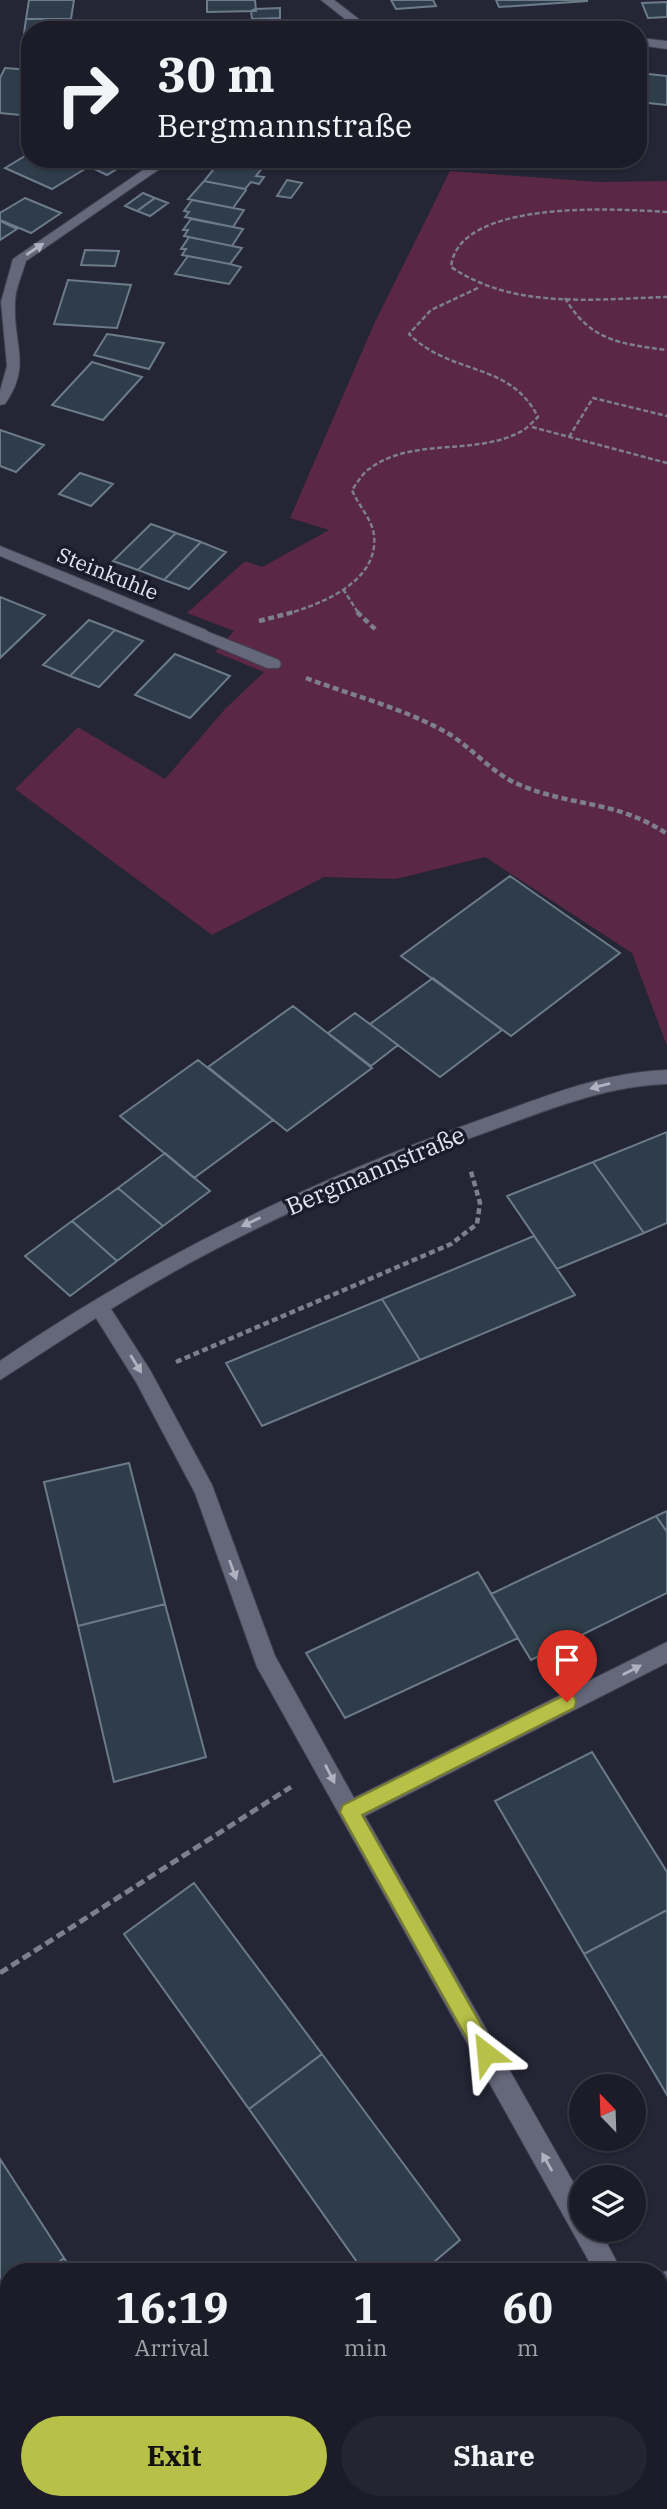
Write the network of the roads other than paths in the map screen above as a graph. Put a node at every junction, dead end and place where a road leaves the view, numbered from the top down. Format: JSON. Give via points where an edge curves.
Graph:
{"nodes":[{"id":1,"x":327,"y":0,"type":"edge"},
{"id":2,"x":355,"y":21,"type":"edge"},
{"id":3,"x":647,"y":43,"type":"edge"},
{"id":4,"x":667,"y":45,"type":"edge"},
{"id":5,"x":155,"y":168,"type":"edge"},
{"id":6,"x":0,"y":401,"type":"edge"},
{"id":7,"x":0,"y":551,"type":"edge"},
{"id":8,"x":273,"y":664,"type":"road end"},
{"id":9,"x":667,"y":1077,"type":"edge"},
{"id":10,"x":100,"y":1307,"type":"junction"},
{"id":11,"x":0,"y":1372,"type":"edge"},
{"id":12,"x":667,"y":1652,"type":"edge"},
{"id":13,"x":350,"y":1812,"type":"junction"},
{"id":14,"x":569,"y":2200,"type":"edge"},
{"id":15,"x":593,"y":2242,"type":"edge"},
{"id":16,"x":604,"y":2263,"type":"edge"}],
"edges":[{"from":1,"to":2,"type":"street"},
{"from":3,"to":4,"type":"street"},
{"from":6,"to":5,"type":"street","one_way":true,"via":[[11,388],[16,359],[8,302],[20,259]]},
{"from":7,"to":8,"type":"street","name":"Steinkuhle"},
{"from":9,"to":10,"type":"street","name":"Bergmannstraße","one_way":true,"via":[[602,1085],[460,1133],[338,1182],[213,1239]]},
{"from":10,"to":11,"type":"street","name":"Bergmannstraße"},
{"from":10,"to":13,"type":"street","one_way":true,"via":[[205,1491],[265,1660]]},
{"from":13,"to":12,"type":"street","one_way":true},
{"from":14,"to":13,"type":"street","one_way":true},
{"from":15,"to":16,"type":"street"}]}
